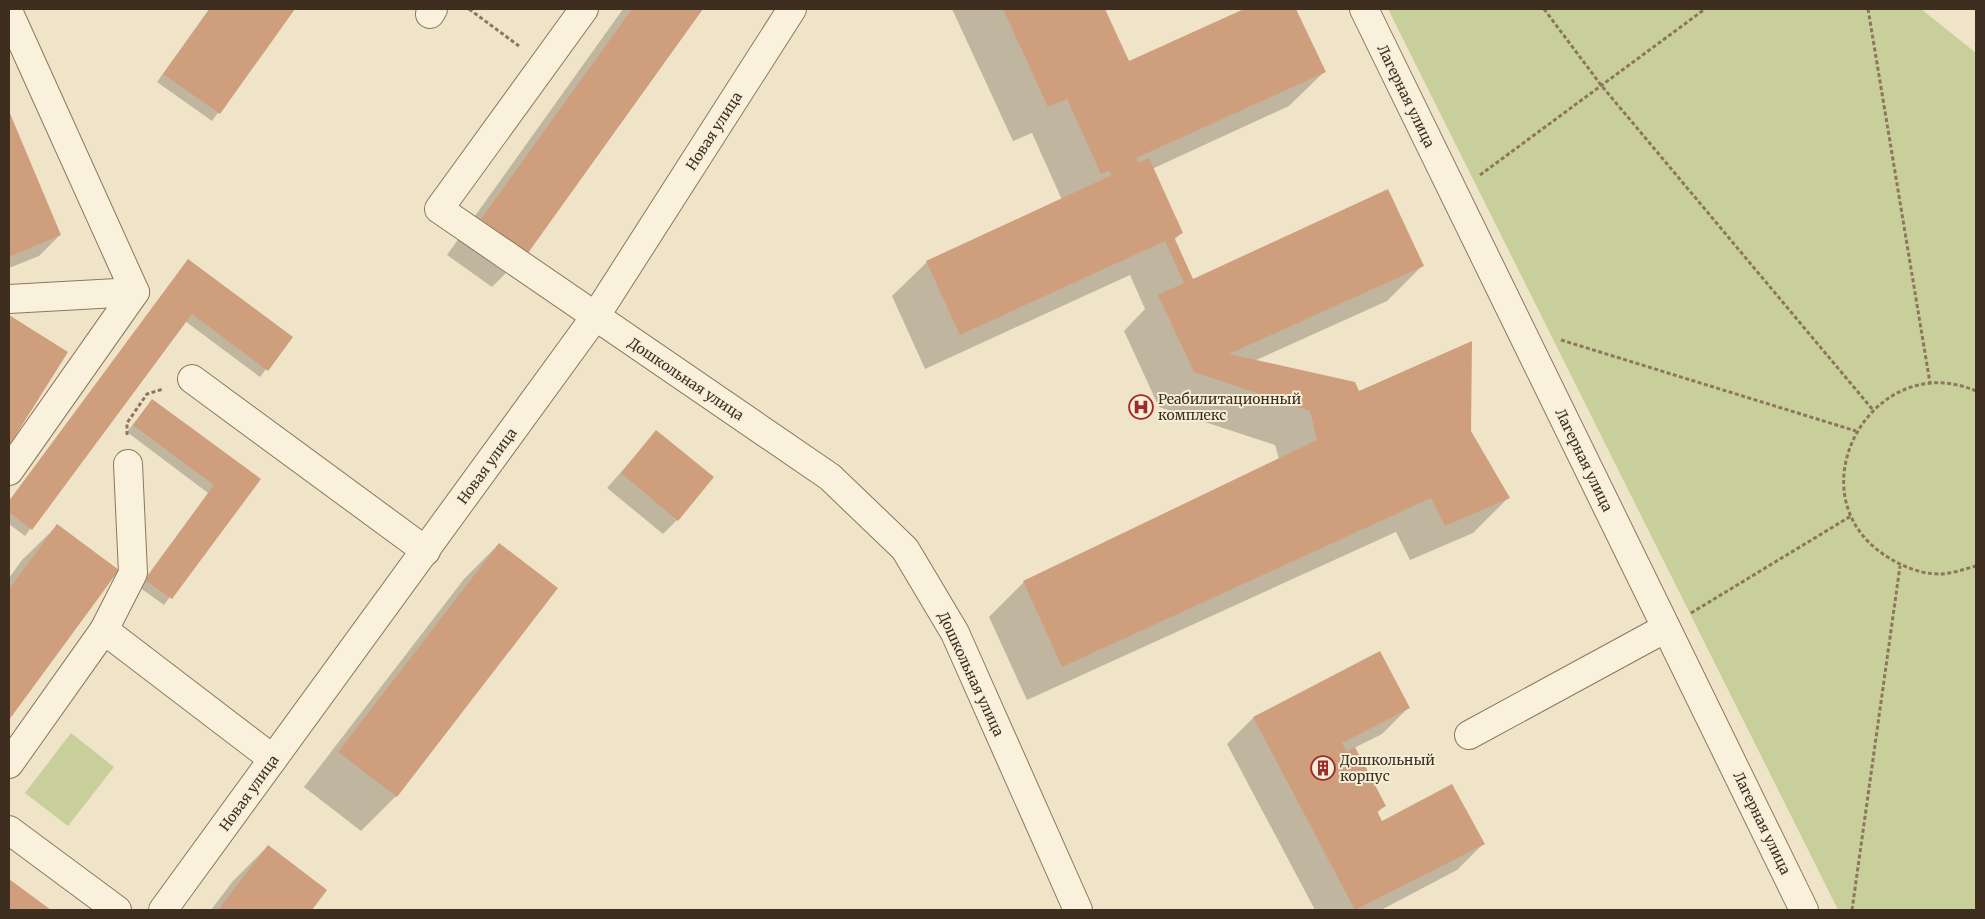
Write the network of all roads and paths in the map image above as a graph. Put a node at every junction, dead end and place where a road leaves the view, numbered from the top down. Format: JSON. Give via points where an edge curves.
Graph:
{"nodes":[{"id":1,"x":469,"y":9,"type":"edge"},
{"id":2,"x":584,"y":9,"type":"edge"},
{"id":3,"x":1364,"y":9,"type":"edge"},
{"id":4,"x":1544,"y":9,"type":"edge"},
{"id":5,"x":1705,"y":9,"type":"edge"},
{"id":6,"x":1868,"y":9,"type":"edge"},
{"id":7,"x":786,"y":11,"type":"edge"},
{"id":8,"x":9,"y":14,"type":"edge"},
{"id":9,"x":544,"y":64,"type":"junction"},
{"id":10,"x":1601,"y":85,"type":"junction"},
{"id":11,"x":1454,"y":195,"type":"junction"},
{"id":12,"x":136,"y":292,"type":"junction"},
{"id":13,"x":9,"y":299,"type":"edge"},
{"id":14,"x":596,"y":317,"type":"junction"},
{"id":15,"x":1519,"y":328,"type":"junction"},
{"id":16,"x":192,"y":379,"type":"joint"},
{"id":17,"x":1930,"y":383,"type":"junction"},
{"id":18,"x":1976,"y":392,"type":"edge"},
{"id":19,"x":1873,"y":410,"type":"junction"},
{"id":20,"x":1856,"y":431,"type":"junction"},
{"id":21,"x":128,"y":464,"type":"joint"},
{"id":22,"x":9,"y":472,"type":"edge"},
{"id":23,"x":1851,"y":516,"type":"junction"},
{"id":24,"x":426,"y":551,"type":"junction"},
{"id":25,"x":1900,"y":566,"type":"junction"},
{"id":26,"x":1976,"y":566,"type":"edge"},
{"id":27,"x":1666,"y":628,"type":"junction"},
{"id":28,"x":104,"y":630,"type":"junction"},
{"id":29,"x":1469,"y":735,"type":"dead end"},
{"id":30,"x":273,"y":759,"type":"junction"},
{"id":31,"x":9,"y":764,"type":"edge"},
{"id":32,"x":9,"y":830,"type":"edge"},
{"id":33,"x":118,"y":910,"type":"edge"},
{"id":34,"x":163,"y":910,"type":"edge"},
{"id":35,"x":1078,"y":910,"type":"edge"},
{"id":36,"x":1804,"y":910,"type":"edge"},
{"id":37,"x":1852,"y":910,"type":"edge"}],
"edges":[{"from":1,"to":9,"type":"path"},
{"from":2,"to":9,"type":"street"},
{"from":3,"to":11,"type":"street","name":"Лагерная улица"},
{"from":4,"to":10,"type":"path"},
{"from":5,"to":10,"type":"path"},
{"from":6,"to":17,"type":"path"},
{"from":7,"to":14,"type":"street","name":"Новая улица"},
{"from":8,"to":12,"type":"street"},
{"from":9,"to":14,"type":"street","name":"Дошкольная улица","via":[[439,209]]},
{"from":10,"to":11,"type":"path"},
{"from":10,"to":19,"type":"path"},
{"from":11,"to":15,"type":"street","name":"Лагерная улица"},
{"from":12,"to":13,"type":"street"},
{"from":12,"to":22,"type":"street"},
{"from":14,"to":24,"type":"street","name":"Новая улица"},
{"from":14,"to":35,"type":"street","name":"Дошкольная улица","via":[[830,477],[905,549],[955,633]]},
{"from":15,"to":20,"type":"path"},
{"from":15,"to":27,"type":"street","name":"Лагерная улица"},
{"from":16,"to":21,"type":"path","via":[[147,394],[127,423]]},
{"from":16,"to":24,"type":"street"},
{"from":17,"to":18,"type":"path","via":[[1962,385]]},
{"from":17,"to":19,"type":"path","via":[[1899,391]]},
{"from":19,"to":20,"type":"path"},
{"from":20,"to":23,"type":"path","via":[[1846,458],[1844,488]]},
{"from":21,"to":28,"type":"street","via":[[133,573]]},
{"from":23,"to":25,"type":"path","via":[[1871,546]]},
{"from":23,"to":27,"type":"path"},
{"from":24,"to":30,"type":"street","name":"Новая улица"},
{"from":25,"to":26,"type":"path","via":[[1939,574]]},
{"from":25,"to":37,"type":"path"},
{"from":27,"to":29,"type":"street"},
{"from":27,"to":36,"type":"street","name":"Лагерная улица"},
{"from":28,"to":30,"type":"street"},
{"from":28,"to":31,"type":"street"},
{"from":30,"to":34,"type":"street","name":"Новая улица"},
{"from":32,"to":33,"type":"street"}]}
